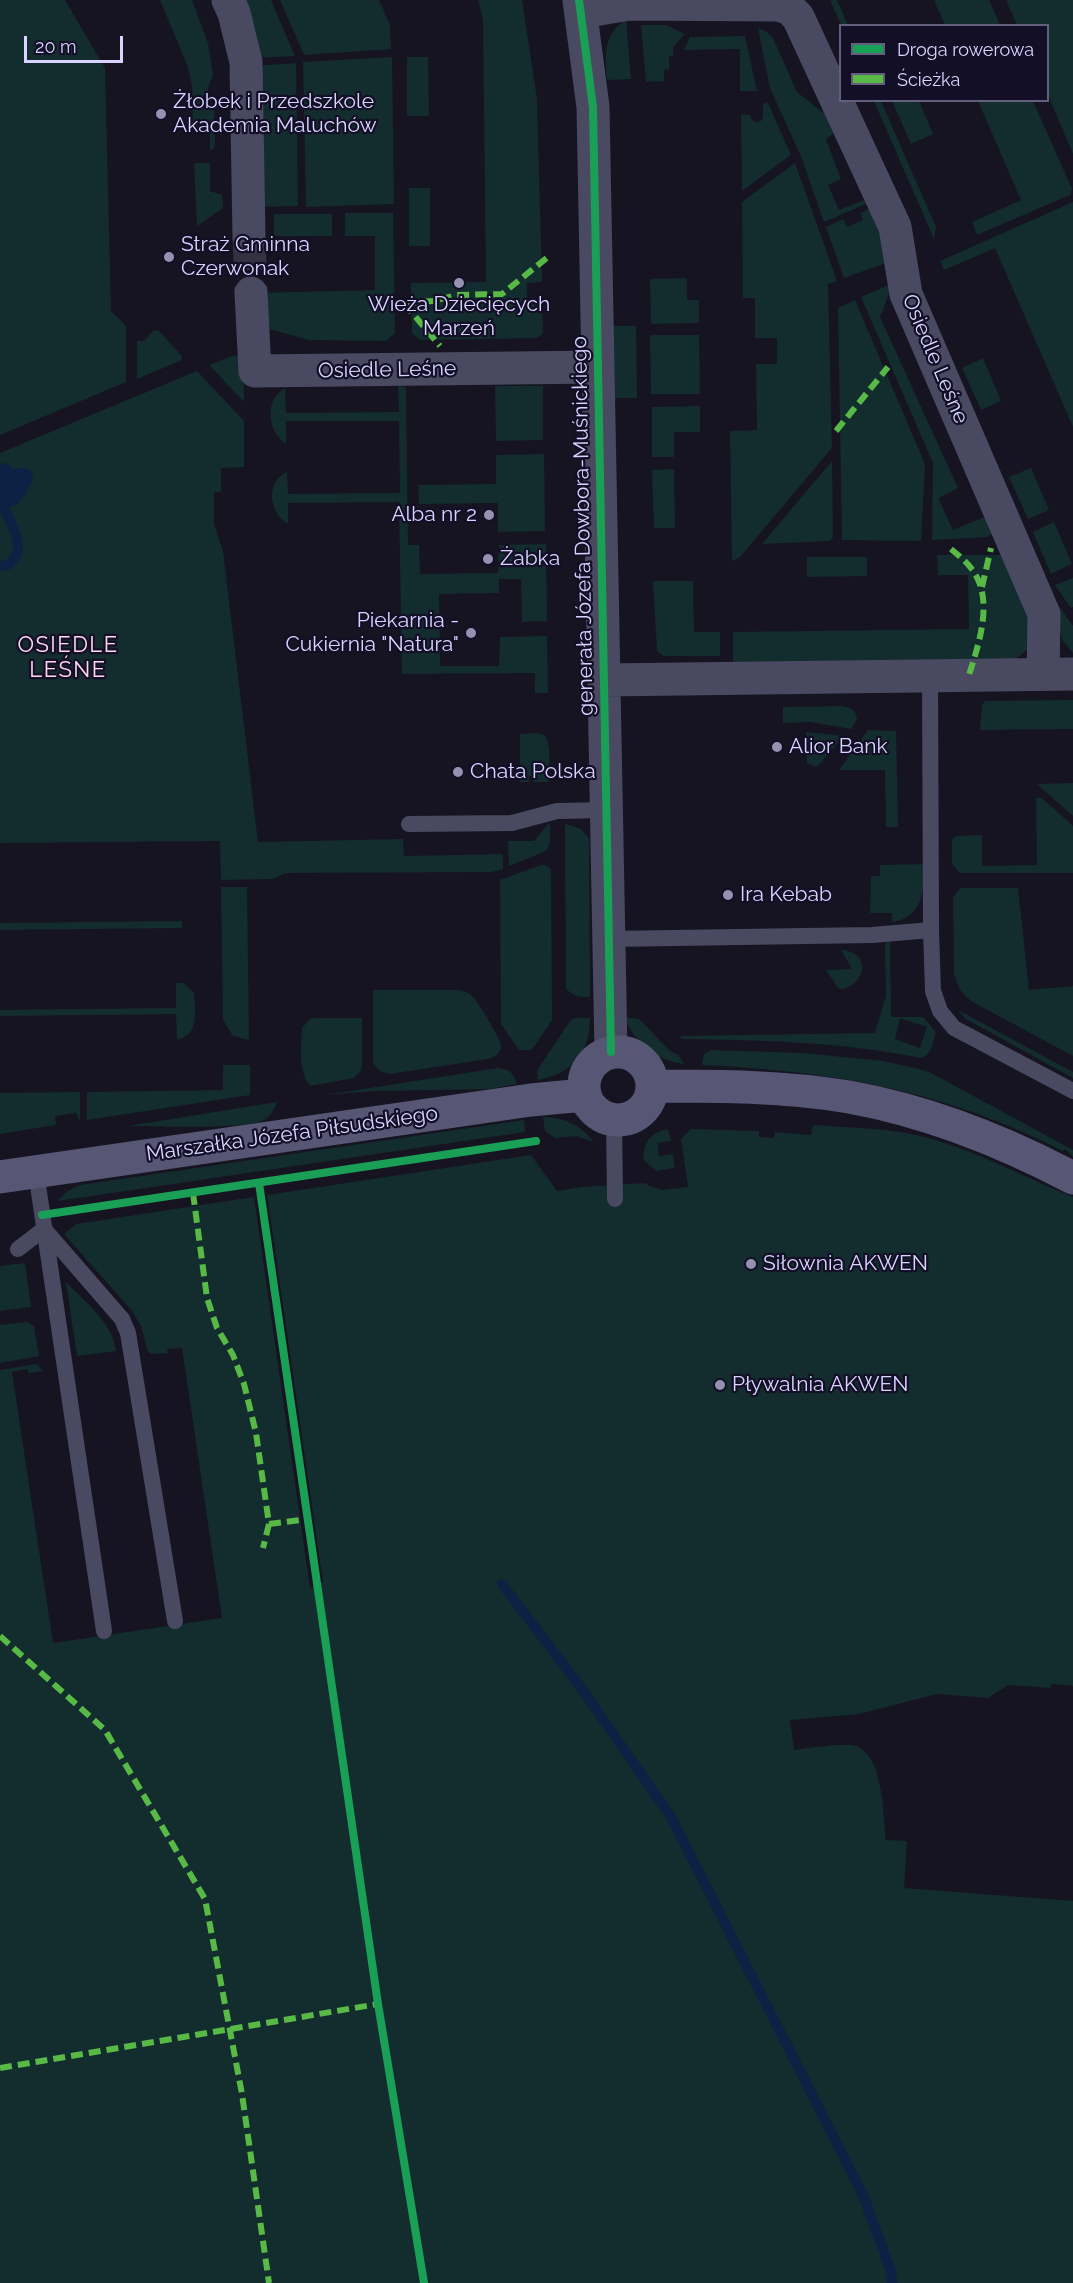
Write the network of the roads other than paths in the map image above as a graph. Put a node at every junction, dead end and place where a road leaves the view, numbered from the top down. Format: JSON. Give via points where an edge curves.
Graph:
{"nodes":[{"id":1,"x":228,"y":0,"type":"edge"},
{"id":2,"x":581,"y":6,"type":"edge"},
{"id":3,"x":249,"y":237,"type":"tunnel mouth"},
{"id":4,"x":251,"y":293,"type":"tunnel mouth"},
{"id":5,"x":598,"y":367,"type":"junction"},
{"id":6,"x":1058,"y":674,"type":"edge"},
{"id":7,"x":930,"y":676,"type":"junction"},
{"id":8,"x":604,"y":680,"type":"junction"},
{"id":9,"x":606,"y":810,"type":"junction"},
{"id":10,"x":409,"y":824,"type":"dead end"},
{"id":11,"x":931,"y":930,"type":"junction"},
{"id":12,"x":609,"y":939,"type":"junction"},
{"id":13,"x":611,"y":1052,"type":"junction"},
{"id":14,"x":652,"y":1086,"type":"junction"},
{"id":15,"x":1073,"y":1091,"type":"edge"},
{"id":16,"x":585,"y":1095,"type":"junction"},
{"id":17,"x":614,"y":1121,"type":"junction"},
{"id":18,"x":36,"y":1172,"type":"junction"},
{"id":19,"x":0,"y":1177,"type":"edge"},
{"id":20,"x":1073,"y":1178,"type":"edge"},
{"id":21,"x":615,"y":1199,"type":"dead end"},
{"id":22,"x":44,"y":1229,"type":"junction"},
{"id":23,"x":18,"y":1249,"type":"dead end"},
{"id":24,"x":175,"y":1621,"type":"dead end"},
{"id":25,"x":104,"y":1631,"type":"dead end"}],
"edges":[{"from":1,"to":3,"type":"street","via":[[246,62]]},
{"from":2,"to":5,"type":"street","name":"generała Józefa Dowbora-Muśnickiego","via":[[593,107]]},
{"from":2,"to":6,"type":"street","name":"Osiedle Leśne","via":[[777,6],[789,8],[798,17],[895,227],[906,294],[1044,614]]},
{"from":4,"to":5,"type":"street","name":"Osiedle Leśne","via":[[255,371]]},
{"from":5,"to":8,"type":"street","name":"generała Józefa Dowbora-Muśnickiego"},
{"from":6,"to":7,"type":"street","name":"Osiedle Leśne"},
{"from":7,"to":8,"type":"street","name":"Osiedle Leśne"},
{"from":7,"to":11,"type":"lane"},
{"from":8,"to":9,"type":"street","name":"generała Józefa Dowbora-Muśnickiego"},
{"from":9,"to":10,"type":"lane","via":[[557,811],[512,823]]},
{"from":9,"to":12,"type":"street","name":"generała Józefa Dowbora-Muśnickiego"},
{"from":11,"to":12,"type":"lane","via":[[872,935]]},
{"from":11,"to":15,"type":"lane","via":[[933,990],[940,1011],[954,1028]]},
{"from":12,"to":13,"type":"street","name":"generała Józefa Dowbora-Muśnickiego"},
{"from":13,"to":14,"type":"street","via":[[638,1058],[650,1071]]},
{"from":13,"to":16,"type":"street","via":[[597,1059],[587,1071]]},
{"from":14,"to":17,"type":"street","via":[[644,1110],[635,1117]]},
{"from":14,"to":20,"type":"street","via":[[760,1088],[850,1097],[993,1140]]},
{"from":16,"to":17,"type":"street","via":[[596,1112]]},
{"from":16,"to":18,"type":"street","name":"Marszałka Józefa Piłsudskiego"},
{"from":17,"to":21,"type":"lane"},
{"from":18,"to":19,"type":"street","name":"Marszałka Józefa Piłsudskiego"},
{"from":18,"to":22,"type":"lane"},
{"from":22,"to":23,"type":"lane"},
{"from":22,"to":24,"type":"lane","via":[[122,1319],[128,1333]]},
{"from":22,"to":25,"type":"lane"}]}
